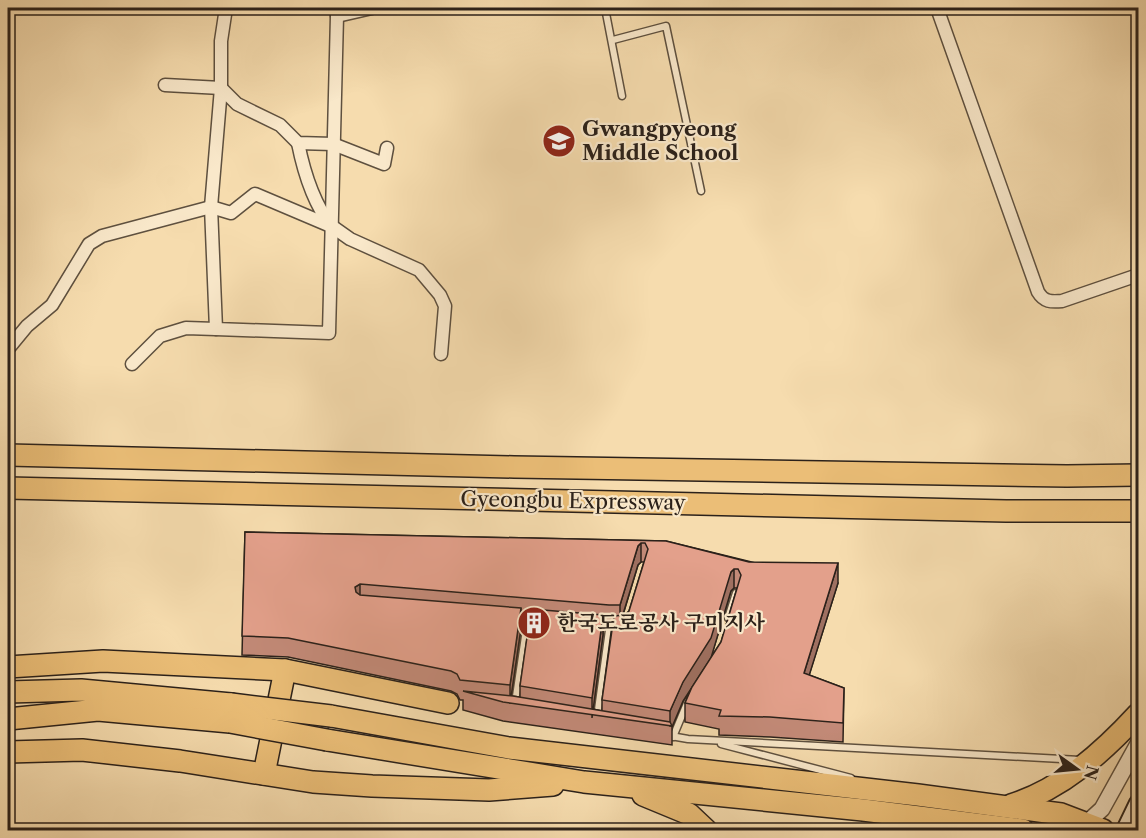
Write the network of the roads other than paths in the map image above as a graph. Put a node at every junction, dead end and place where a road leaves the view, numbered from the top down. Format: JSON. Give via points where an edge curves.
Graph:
{"nodes":[{"id":1,"x":226,"y":8,"type":"edge"},
{"id":2,"x":372,"y":8,"type":"edge"},
{"id":3,"x":605,"y":8,"type":"edge"},
{"id":4,"x":937,"y":8,"type":"edge"},
{"id":5,"x":337,"y":12,"type":"edge"},
{"id":6,"x":613,"y":40,"type":"junction"},
{"id":7,"x":165,"y":85,"type":"dead end"},
{"id":8,"x":221,"y":88,"type":"junction"},
{"id":9,"x":622,"y":96,"type":"dead end"},
{"id":10,"x":298,"y":143,"type":"junction"},
{"id":11,"x":333,"y":144,"type":"junction"},
{"id":12,"x":387,"y":148,"type":"dead end"},
{"id":13,"x":701,"y":190,"type":"dead end"},
{"id":14,"x":211,"y":207,"type":"junction"},
{"id":15,"x":333,"y":227,"type":"junction"},
{"id":16,"x":1138,"y":274,"type":"edge"},
{"id":17,"x":216,"y":329,"type":"junction"},
{"id":18,"x":8,"y":349,"type":"edge"},
{"id":19,"x":441,"y":354,"type":"dead end"},
{"id":20,"x":132,"y":364,"type":"dead end"},
{"id":21,"x":8,"y":455,"type":"edge"},
{"id":22,"x":1138,"y":475,"type":"edge"},
{"id":23,"x":8,"y":488,"type":"edge"},
{"id":24,"x":1138,"y":511,"type":"edge"},
{"id":25,"x":736,"y":593,"type":"edge"},
{"id":26,"x":503,"y":621,"type":"edge"},
{"id":27,"x":527,"y":623,"type":"junction"},
{"id":28,"x":550,"y":625,"type":"edge"},
{"id":29,"x":726,"y":626,"type":"edge"},
{"id":30,"x":597,"y":629,"type":"edge"},
{"id":31,"x":624,"y":629,"type":"edge"},
{"id":32,"x":609,"y":630,"type":"junction"},
{"id":33,"x":8,"y":666,"type":"edge"},
{"id":34,"x":285,"y":670,"type":"junction"},
{"id":35,"x":8,"y":692,"type":"edge"},
{"id":36,"x":692,"y":695,"type":"edge"},
{"id":37,"x":453,"y":704,"type":"dead end"},
{"id":38,"x":514,"y":710,"type":"edge"},
{"id":39,"x":231,"y":713,"type":"junction"},
{"id":40,"x":1138,"y":714,"type":"edge"},
{"id":41,"x":8,"y":718,"type":"edge"},
{"id":42,"x":596,"y":724,"type":"edge"},
{"id":43,"x":662,"y":735,"type":"edge"},
{"id":44,"x":673,"y":737,"type":"junction"},
{"id":45,"x":710,"y":740,"type":"junction"},
{"id":46,"x":1138,"y":744,"type":"edge"},
{"id":47,"x":8,"y":752,"type":"edge"},
{"id":48,"x":1089,"y":760,"type":"junction"},
{"id":49,"x":264,"y":774,"type":"junction"},
{"id":50,"x":584,"y":782,"type":"junction"},
{"id":51,"x":620,"y":786,"type":"junction"},
{"id":52,"x":918,"y":795,"type":"junction"},
{"id":53,"x":1138,"y":803,"type":"edge"},
{"id":54,"x":1006,"y":807,"type":"junction"},
{"id":55,"x":1089,"y":828,"type":"edge"},
{"id":56,"x":706,"y":831,"type":"edge"},
{"id":57,"x":1023,"y":831,"type":"edge"},
{"id":58,"x":1125,"y":831,"type":"edge"}],
"edges":[{"from":1,"to":8,"type":"street"},
{"from":2,"to":5,"type":"street"},
{"from":3,"to":6,"type":"lane"},
{"from":4,"to":16,"type":"street","via":[[1041,297],[1051,302],[1062,301]]},
{"from":5,"to":11,"type":"street"},
{"from":6,"to":9,"type":"lane"},
{"from":6,"to":13,"type":"lane","via":[[666,26]]},
{"from":7,"to":8,"type":"street"},
{"from":8,"to":10,"type":"street","via":[[237,104],[280,125]]},
{"from":8,"to":14,"type":"street"},
{"from":10,"to":11,"type":"street"},
{"from":10,"to":15,"type":"street","via":[[320,212]]},
{"from":11,"to":12,"type":"street","via":[[384,164]]},
{"from":11,"to":15,"type":"street"},
{"from":14,"to":15,"type":"street","via":[[231,213],[255,194]]},
{"from":14,"to":17,"type":"street"},
{"from":14,"to":18,"type":"street","via":[[102,236],[89,244],[52,305]]},
{"from":15,"to":17,"type":"street","via":[[330,333]]},
{"from":15,"to":19,"type":"street","via":[[350,239],[419,270],[446,306]]},
{"from":17,"to":20,"type":"street","via":[[186,328],[160,336]]},
{"from":21,"to":22,"type":"highway","name":"Gyeongbu Expressway","via":[[514,467]]},
{"from":23,"to":24,"type":"highway","name":"Gyeongbu Expressway"},
{"from":25,"to":29,"type":"lane"},
{"from":26,"to":27,"type":"lane"},
{"from":27,"to":28,"type":"lane"},
{"from":27,"to":38,"type":"lane"},
{"from":30,"to":32,"type":"lane"},
{"from":31,"to":32,"type":"lane"},
{"from":32,"to":42,"type":"lane"},
{"from":33,"to":34,"type":"highway","via":[[103,661]]},
{"from":34,"to":37,"type":"highway"},
{"from":34,"to":49,"type":"highway"},
{"from":35,"to":39,"type":"highway","via":[[81,690]]},
{"from":36,"to":44,"type":"lane"},
{"from":39,"to":41,"type":"highway","via":[[98,710]]},
{"from":39,"to":50,"type":"highway","bridge":true,"via":[[327,740]]},
{"from":39,"to":52,"type":"highway","bridge":true,"via":[[331,716],[509,748]]},
{"from":40,"to":48,"type":"highway","via":[[1112,743]]},
{"from":43,"to":44,"type":"lane"},
{"from":44,"to":45,"type":"lane"},
{"from":45,"to":48,"type":"lane"},
{"from":45,"to":52,"type":"lane"},
{"from":46,"to":55,"type":"street"},
{"from":47,"to":49,"type":"highway","via":[[82,750]]},
{"from":48,"to":54,"type":"highway","via":[[1051,789]]},
{"from":49,"to":50,"type":"highway","via":[[313,782],[489,790]]},
{"from":50,"to":51,"type":"highway"},
{"from":51,"to":56,"type":"highway","via":[[689,814]]},
{"from":51,"to":57,"type":"highway","via":[[862,810]]},
{"from":52,"to":54,"type":"highway"},
{"from":53,"to":58,"type":"main road"},
{"from":54,"to":55,"type":"highway","via":[[1062,814]]}]}
